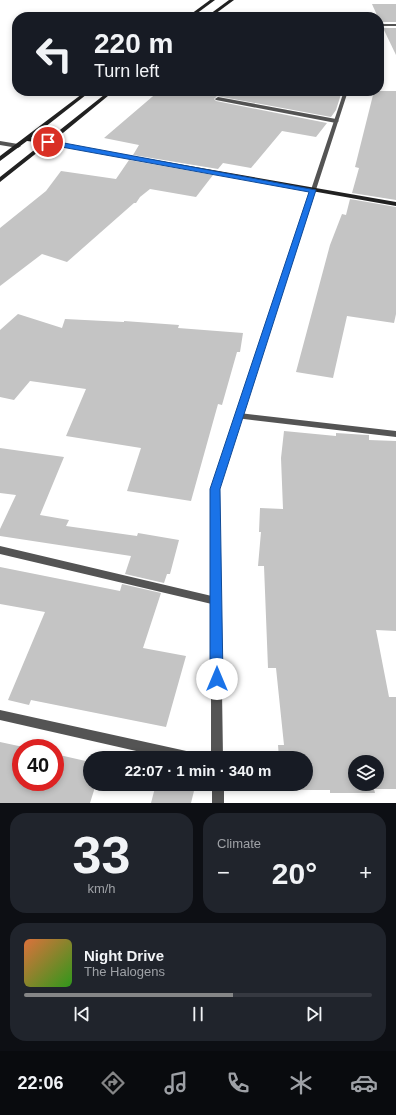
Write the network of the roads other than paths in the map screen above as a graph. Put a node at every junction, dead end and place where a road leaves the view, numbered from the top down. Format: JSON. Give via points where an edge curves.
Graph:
{"nodes":[{"id":1,"x":213,"y":0,"type":"edge"},
{"id":2,"x":232,"y":0,"type":"edge"},
{"id":3,"x":196,"y":12,"type":"edge"},
{"id":4,"x":215,"y":12,"type":"edge"},
{"id":5,"x":384,"y":25,"type":"edge"},
{"id":6,"x":396,"y":25,"type":"edge"},
{"id":7,"x":83,"y":96,"type":"edge"},
{"id":8,"x":106,"y":96,"type":"edge"},
{"id":9,"x":344,"y":96,"type":"edge"},
{"id":10,"x":218,"y":99,"type":"dead end"},
{"id":11,"x":336,"y":121,"type":"junction"},
{"id":12,"x":27,"y":139,"type":"junction"},
{"id":13,"x":48,"y":142,"type":"junction"},
{"id":14,"x":0,"y":143,"type":"edge"},
{"id":15,"x":18,"y":146,"type":"junction"},
{"id":16,"x":0,"y":159,"type":"edge"},
{"id":17,"x":0,"y":180,"type":"edge"},
{"id":18,"x":313,"y":190,"type":"junction"},
{"id":19,"x":396,"y":204,"type":"edge"},
{"id":20,"x":239,"y":416,"type":"junction"},
{"id":21,"x":396,"y":434,"type":"edge"},
{"id":22,"x":0,"y":550,"type":"edge"},
{"id":23,"x":216,"y":601,"type":"junction"},
{"id":24,"x":0,"y":715,"type":"edge"},
{"id":25,"x":160,"y":751,"type":"edge"},
{"id":26,"x":217,"y":751,"type":"edge"},
{"id":27,"x":218,"y":791,"type":"edge"},
{"id":28,"x":218,"y":803,"type":"edge"}],
"edges":[{"from":1,"to":3,"type":"main road"},
{"from":2,"to":4,"type":"main road"},
{"from":5,"to":6,"type":"street"},
{"from":7,"to":12,"type":"main road"},
{"from":8,"to":13,"type":"main road"},
{"from":9,"to":11,"type":"street"},
{"from":10,"to":11,"type":"street"},
{"from":11,"to":18,"type":"street"},
{"from":12,"to":13,"type":"main road"},
{"from":12,"to":15,"type":"main road"},
{"from":13,"to":17,"type":"main road"},
{"from":13,"to":18,"type":"main road"},
{"from":14,"to":15,"type":"street"},
{"from":15,"to":16,"type":"main road"},
{"from":18,"to":19,"type":"main road"},
{"from":18,"to":20,"type":"street"},
{"from":20,"to":21,"type":"street"},
{"from":20,"to":23,"type":"street","via":[[215,489]]},
{"from":22,"to":23,"type":"street"},
{"from":23,"to":26,"type":"street"},
{"from":24,"to":25,"type":"street"},
{"from":27,"to":28,"type":"street"}]}
